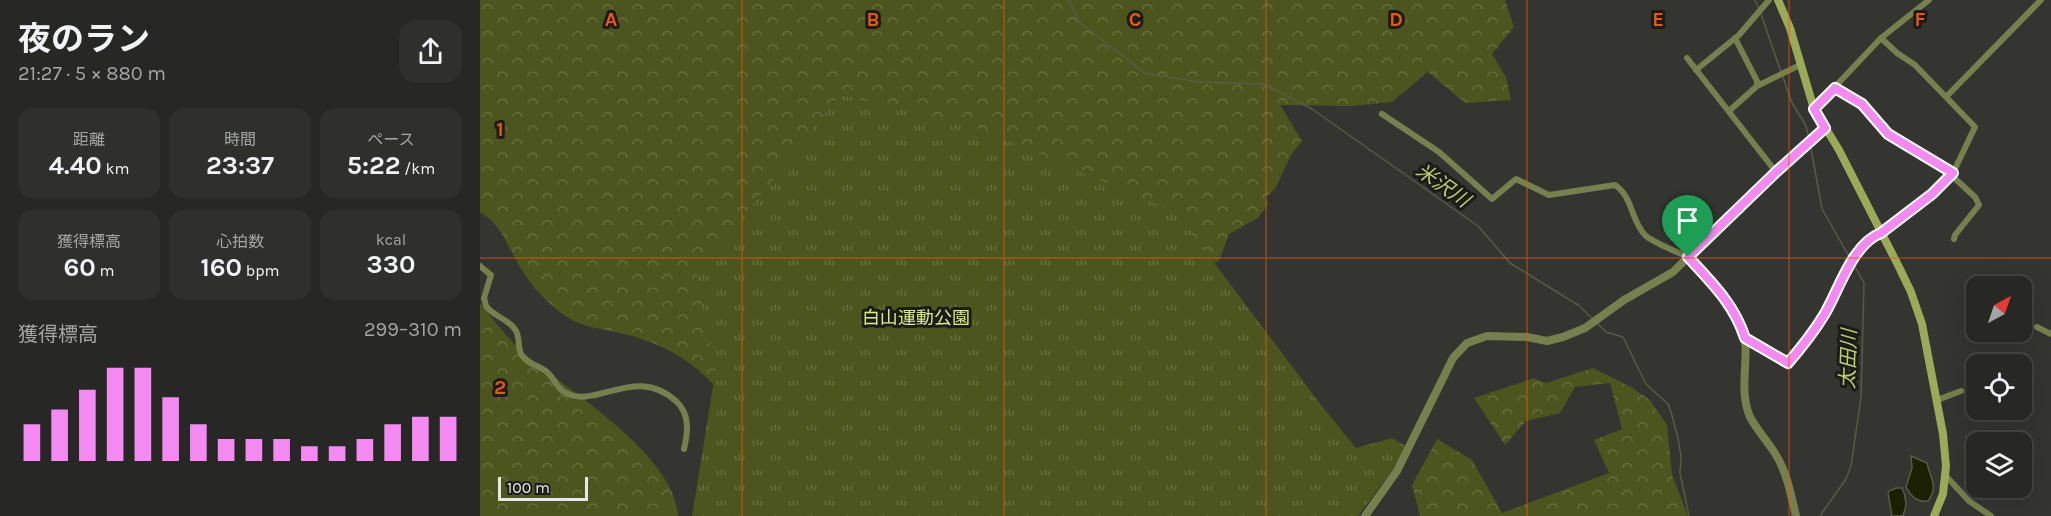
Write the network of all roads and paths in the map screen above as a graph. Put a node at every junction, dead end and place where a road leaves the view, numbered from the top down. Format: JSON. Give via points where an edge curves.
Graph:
{"nodes":[{"id":1,"x":1769,"y":0,"type":"edge"},
{"id":2,"x":1778,"y":0,"type":"edge"},
{"id":3,"x":1929,"y":0,"type":"edge"},
{"id":4,"x":2041,"y":0,"type":"edge"},
{"id":5,"x":1735,"y":38,"type":"junction"},
{"id":6,"x":1881,"y":39,"type":"junction"},
{"id":7,"x":1687,"y":58,"type":"dead end"},
{"id":8,"x":1800,"y":65,"type":"junction"},
{"id":9,"x":1696,"y":70,"type":"junction"},
{"id":10,"x":1757,"y":86,"type":"junction"},
{"id":11,"x":1835,"y":88,"type":"junction"},
{"id":12,"x":1946,"y":97,"type":"junction"},
{"id":13,"x":1814,"y":109,"type":"junction"},
{"id":14,"x":1729,"y":111,"type":"junction"},
{"id":15,"x":1382,"y":114,"type":"dead end"},
{"id":16,"x":1825,"y":128,"type":"junction"},
{"id":17,"x":1776,"y":172,"type":"junction"},
{"id":18,"x":1952,"y":174,"type":"junction"},
{"id":19,"x":1881,"y":233,"type":"junction"},
{"id":20,"x":1954,"y":240,"type":"dead end"},
{"id":21,"x":1688,"y":257,"type":"junction"},
{"id":22,"x":480,"y":266,"type":"edge"},
{"id":23,"x":2037,"y":327,"type":"dead end"},
{"id":24,"x":2051,"y":334,"type":"edge"},
{"id":25,"x":1745,"y":338,"type":"junction"},
{"id":26,"x":1961,"y":391,"type":"dead end"},
{"id":27,"x":1937,"y":400,"type":"junction"},
{"id":28,"x":684,"y":449,"type":"dead end"},
{"id":29,"x":1945,"y":475,"type":"junction"},
{"id":30,"x":1365,"y":516,"type":"edge"},
{"id":31,"x":1796,"y":516,"type":"edge"},
{"id":32,"x":1934,"y":516,"type":"edge"},
{"id":33,"x":1991,"y":516,"type":"edge"}],
"edges":[{"from":1,"to":5,"type":"street"},
{"from":2,"to":8,"type":"main road"},
{"from":3,"to":6,"type":"street"},
{"from":4,"to":12,"type":"street"},
{"from":5,"to":9,"type":"street"},
{"from":5,"to":10,"type":"street"},
{"from":6,"to":11,"type":"street"},
{"from":6,"to":12,"type":"street","via":[[1915,65]]},
{"from":7,"to":9,"type":"street"},
{"from":8,"to":10,"type":"street"},
{"from":8,"to":13,"type":"main road"},
{"from":9,"to":14,"type":"street"},
{"from":10,"to":14,"type":"street"},
{"from":11,"to":13,"type":"street"},
{"from":11,"to":18,"type":"street","via":[[1862,104],[1888,134]]},
{"from":12,"to":18,"type":"street","via":[[1975,127]]},
{"from":13,"to":16,"type":"main road"},
{"from":14,"to":17,"type":"street"},
{"from":15,"to":21,"type":"street","via":[[1438,152],[1492,199],[1516,179],[1549,195],[1616,185],[1625,194],[1646,237]]},
{"from":16,"to":17,"type":"street"},
{"from":16,"to":19,"type":"main road"},
{"from":17,"to":21,"type":"street"},
{"from":18,"to":19,"type":"street"},
{"from":18,"to":20,"type":"street","via":[[1979,205]]},
{"from":19,"to":25,"type":"street","via":[[1859,251],[1817,327],[1788,363]]},
{"from":19,"to":27,"type":"main road","via":[[1911,292],[1922,324]]},
{"from":21,"to":25,"type":"street","via":[[1719,290],[1739,319]]},
{"from":21,"to":30,"type":"street","via":[[1673,272],[1563,338],[1486,336],[1467,343],[1453,358],[1397,471]]},
{"from":22,"to":28,"type":"street","via":[[491,275],[484,298],[486,306],[514,327],[519,348],[529,362],[544,370],[566,393],[582,396],[638,386],[660,390],[683,408],[688,429]]},
{"from":23,"to":24,"type":"street"},
{"from":25,"to":31,"type":"street","via":[[1743,381],[1749,416],[1781,466]]},
{"from":26,"to":27,"type":"street"},
{"from":27,"to":29,"type":"main road"},
{"from":29,"to":32,"type":"main road"},
{"from":29,"to":33,"type":"street","via":[[1969,501]]}]}
